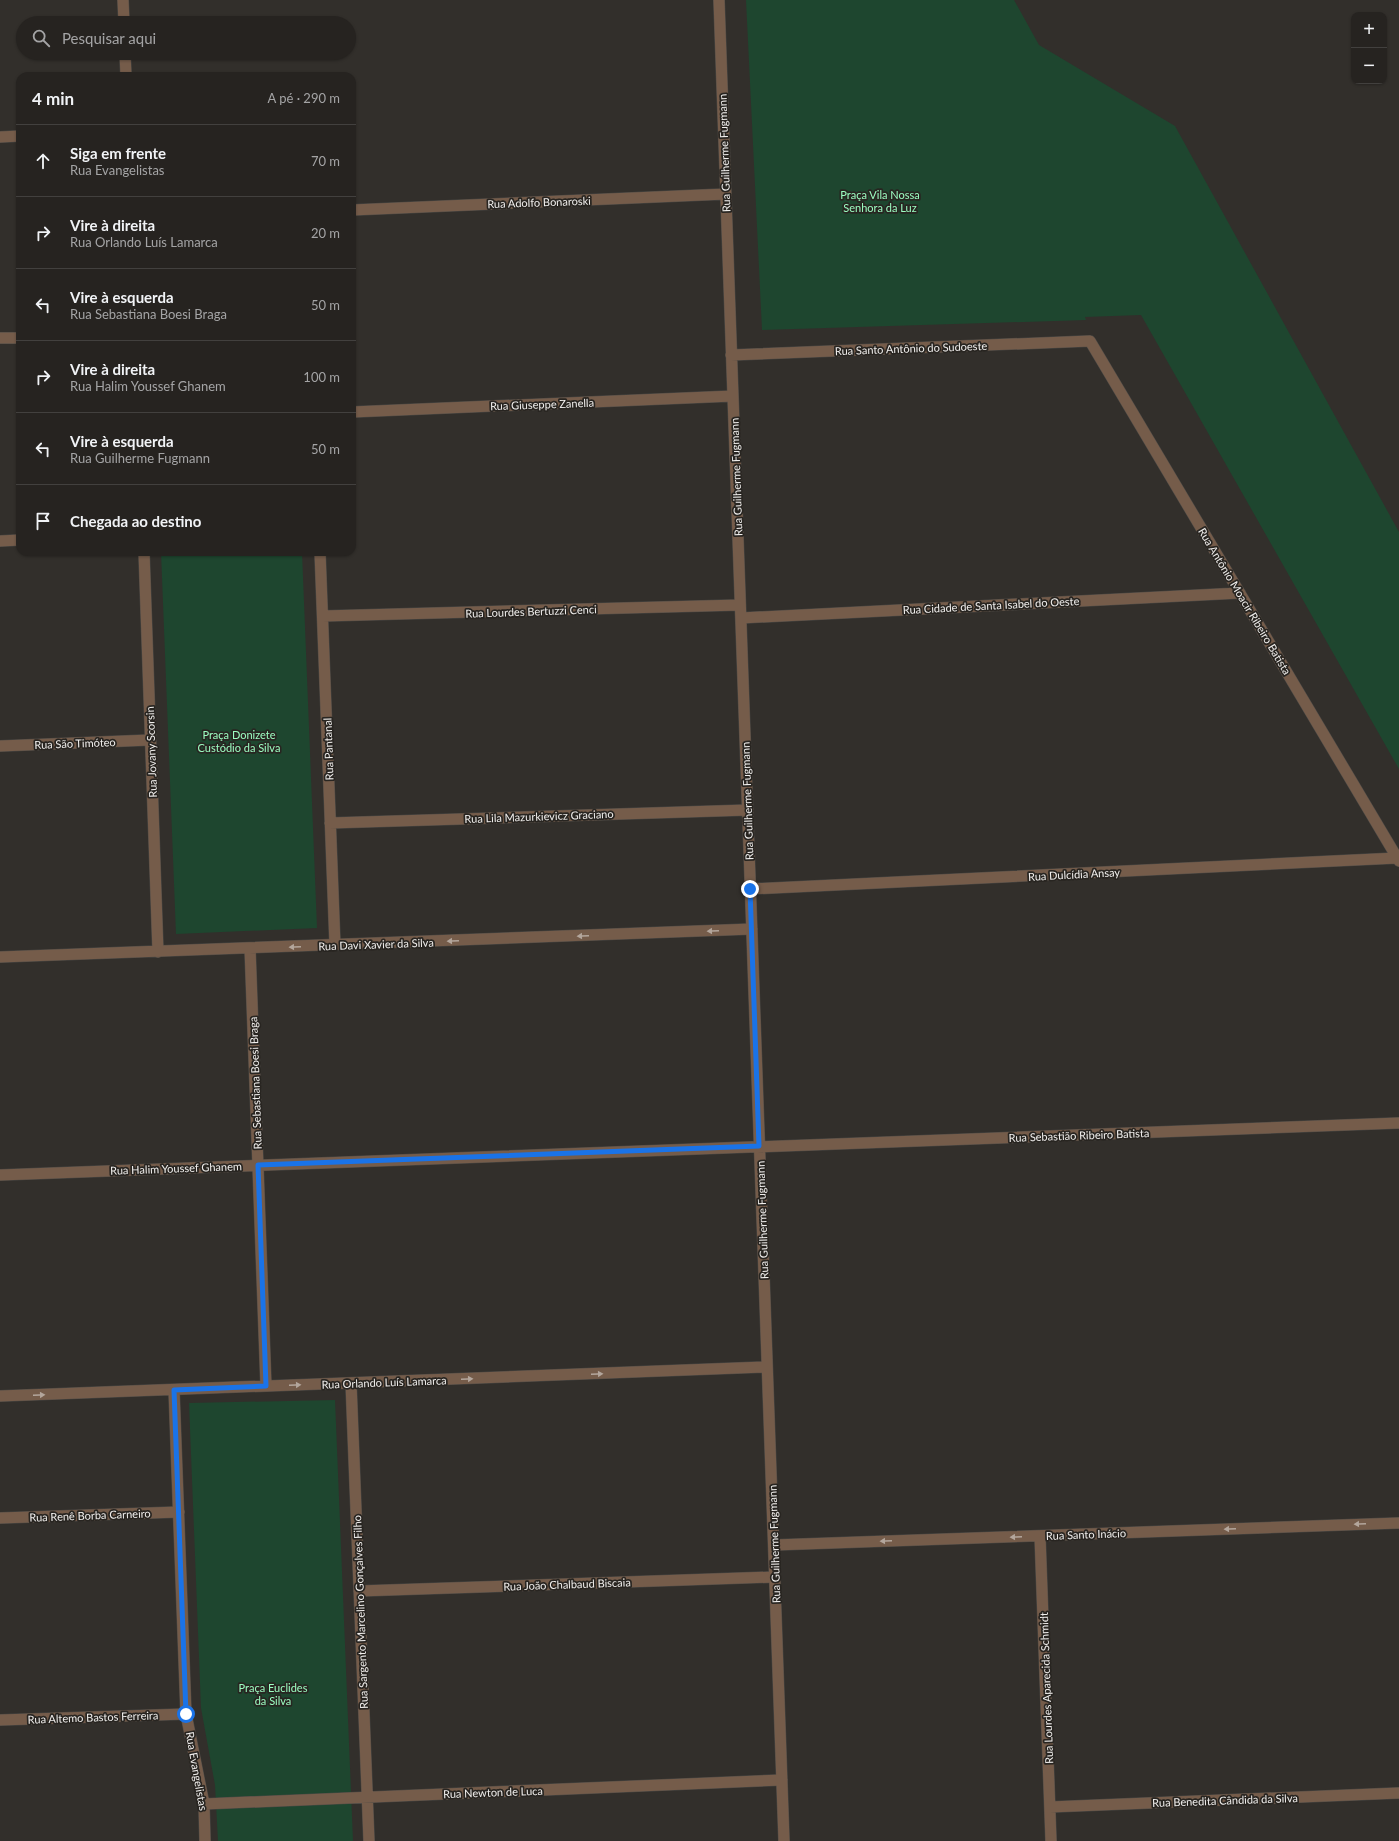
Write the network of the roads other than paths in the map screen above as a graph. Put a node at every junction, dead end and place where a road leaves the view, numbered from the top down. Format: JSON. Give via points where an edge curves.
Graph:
{"nodes":[{"id":1,"x":123,"y":0,"type":"edge"},
{"id":2,"x":719,"y":0,"type":"edge"},
{"id":3,"x":124,"y":16,"type":"edge"},
{"id":4,"x":125,"y":60,"type":"edge"},
{"id":5,"x":126,"y":72,"type":"edge"},
{"id":6,"x":16,"y":136,"type":"edge"},
{"id":7,"x":0,"y":137,"type":"edge"},
{"id":8,"x":726,"y":194,"type":"junction"},
{"id":9,"x":356,"y":210,"type":"edge"},
{"id":10,"x":0,"y":338,"type":"edge"},
{"id":11,"x":16,"y":338,"type":"edge"},
{"id":12,"x":1090,"y":341,"type":"joint"},
{"id":13,"x":731,"y":355,"type":"junction"},
{"id":14,"x":733,"y":396,"type":"junction"},
{"id":15,"x":356,"y":412,"type":"edge"},
{"id":16,"x":16,"y":540,"type":"edge"},
{"id":17,"x":0,"y":541,"type":"edge"},
{"id":18,"x":144,"y":556,"type":"edge"},
{"id":19,"x":320,"y":556,"type":"edge"},
{"id":20,"x":1240,"y":593,"type":"junction"},
{"id":21,"x":740,"y":605,"type":"junction"},
{"id":22,"x":323,"y":616,"type":"junction"},
{"id":23,"x":741,"y":618,"type":"junction"},
{"id":24,"x":150,"y":740,"type":"junction"},
{"id":25,"x":0,"y":746,"type":"edge"},
{"id":26,"x":748,"y":810,"type":"junction"},
{"id":27,"x":330,"y":822,"type":"junction"},
{"id":28,"x":1398,"y":860,"type":"edge"},
{"id":29,"x":750,"y":889,"type":"junction"},
{"id":30,"x":752,"y":930,"type":"junction"},
{"id":31,"x":335,"y":945,"type":"junction"},
{"id":32,"x":250,"y":948,"type":"junction"},
{"id":33,"x":158,"y":952,"type":"junction"},
{"id":34,"x":0,"y":957,"type":"edge"},
{"id":35,"x":1399,"y":1123,"type":"edge"},
{"id":36,"x":759,"y":1146,"type":"junction"},
{"id":37,"x":258,"y":1165,"type":"junction"},
{"id":38,"x":0,"y":1175,"type":"edge"},
{"id":39,"x":767,"y":1367,"type":"junction"},
{"id":40,"x":351,"y":1383,"type":"junction"},
{"id":41,"x":266,"y":1386,"type":"junction"},
{"id":42,"x":174,"y":1390,"type":"junction"},
{"id":43,"x":0,"y":1396,"type":"edge"},
{"id":44,"x":179,"y":1512,"type":"junction"},
{"id":45,"x":0,"y":1518,"type":"edge"},
{"id":46,"x":1399,"y":1523,"type":"edge"},
{"id":47,"x":1040,"y":1536,"type":"junction"},
{"id":48,"x":774,"y":1545,"type":"junction"},
{"id":49,"x":775,"y":1577,"type":"junction"},
{"id":50,"x":359,"y":1591,"type":"junction"},
{"id":51,"x":186,"y":1714,"type":"junction"},
{"id":52,"x":0,"y":1720,"type":"edge"},
{"id":53,"x":782,"y":1780,"type":"junction"},
{"id":54,"x":1399,"y":1793,"type":"edge"},
{"id":55,"x":367,"y":1797,"type":"junction"},
{"id":56,"x":204,"y":1804,"type":"junction"},
{"id":57,"x":1050,"y":1807,"type":"junction"},
{"id":58,"x":205,"y":1841,"type":"edge"},
{"id":59,"x":369,"y":1841,"type":"edge"},
{"id":60,"x":784,"y":1841,"type":"edge"},
{"id":61,"x":1051,"y":1841,"type":"edge"}],
"edges":[{"from":1,"to":3,"type":"street"},
{"from":2,"to":8,"type":"street","name":"Rua Guilherme Fugmann"},
{"from":4,"to":5,"type":"street"},
{"from":6,"to":7,"type":"street"},
{"from":8,"to":9,"type":"street","name":"Rua Adolfo Bonaroski"},
{"from":8,"to":13,"type":"street","name":"Rua Guilherme Fugmann"},
{"from":10,"to":11,"type":"street"},
{"from":12,"to":13,"type":"street","name":"Rua Santo Antônio do Sudoeste"},
{"from":12,"to":20,"type":"street","name":"Rua Antônio Moacir Ribeiro Batista"},
{"from":13,"to":14,"type":"street","name":"Rua Guilherme Fugmann"},
{"from":14,"to":15,"type":"street","name":"Rua Giuseppe Zanella"},
{"from":14,"to":21,"type":"street","name":"Rua Guilherme Fugmann"},
{"from":16,"to":17,"type":"street"},
{"from":18,"to":24,"type":"street","name":"Rua Jovany Scorsin"},
{"from":19,"to":22,"type":"street","name":"Rua Pantanal"},
{"from":20,"to":23,"type":"street","name":"Rua Cidade de Santa Isabel do Oeste"},
{"from":20,"to":28,"type":"street","name":"Rua Antônio Moacir Ribeiro Batista"},
{"from":21,"to":22,"type":"street","name":"Rua Lourdes Bertuzzi Cenci"},
{"from":21,"to":23,"type":"street","name":"Rua Guilherme Fugmann"},
{"from":22,"to":27,"type":"street","name":"Rua Pantanal"},
{"from":23,"to":26,"type":"street","name":"Rua Guilherme Fugmann"},
{"from":24,"to":25,"type":"street","name":"Rua São Timóteo"},
{"from":24,"to":33,"type":"street","name":"Rua Jovany Scorsin"},
{"from":26,"to":27,"type":"street","name":"Rua Lila Mazurkievicz Graciano"},
{"from":26,"to":29,"type":"street","name":"Rua Guilherme Fugmann"},
{"from":27,"to":31,"type":"street","name":"Rua Pantanal"},
{"from":28,"to":29,"type":"street","name":"Rua Dulcídia Ansay"},
{"from":29,"to":30,"type":"street","name":"Rua Guilherme Fugmann"},
{"from":30,"to":31,"type":"street","name":"Rua Davi Xavier da Silva","one_way":true},
{"from":30,"to":36,"type":"street","name":"Rua Guilherme Fugmann"},
{"from":31,"to":32,"type":"street","name":"Rua Davi Xavier da Silva","one_way":true},
{"from":32,"to":33,"type":"street","name":"Rua Davi Xavier da Silva"},
{"from":32,"to":37,"type":"street","name":"Rua Sebastiana Boesi Braga"},
{"from":33,"to":34,"type":"street","name":"Rua Davi Xavier da Silva"},
{"from":35,"to":36,"type":"street","name":"Rua Sebastião Ribeiro Batista"},
{"from":36,"to":37,"type":"street","name":"Rua Halim Youssef Ghanem"},
{"from":36,"to":39,"type":"street","name":"Rua Guilherme Fugmann"},
{"from":37,"to":38,"type":"street","name":"Rua Halim Youssef Ghanem"},
{"from":37,"to":41,"type":"street","name":"Rua Sebastiana Boesi Braga"},
{"from":40,"to":39,"type":"street","name":"Rua Orlando Luís Lamarca","one_way":true},
{"from":39,"to":48,"type":"street","name":"Rua Guilherme Fugmann"},
{"from":41,"to":40,"type":"street","name":"Rua Orlando Luís Lamarca","one_way":true},
{"from":40,"to":50,"type":"street","name":"Rua Sargento Marcelino Gonçalves Filho"},
{"from":41,"to":42,"type":"street","name":"Rua Orlando Luís Lamarca"},
{"from":43,"to":42,"type":"street","name":"Rua Orlando Luís Lamarca","one_way":true},
{"from":42,"to":44,"type":"street","name":"Rua Evangelistas"},
{"from":44,"to":45,"type":"street","name":"Rua Renê Borba Carneiro"},
{"from":44,"to":51,"type":"street","name":"Rua Evangelistas"},
{"from":46,"to":47,"type":"street","name":"Rua Santo Inácio","one_way":true},
{"from":47,"to":48,"type":"street","name":"Rua Santo Inácio","one_way":true},
{"from":47,"to":57,"type":"street","name":"Rua Lourdes Aparecida Schmidt"},
{"from":48,"to":49,"type":"street","name":"Rua Guilherme Fugmann"},
{"from":49,"to":50,"type":"street","name":"Rua João Chalbaud Biscaia"},
{"from":49,"to":53,"type":"street","name":"Rua Guilherme Fugmann"},
{"from":50,"to":55,"type":"street","name":"Rua Sargento Marcelino Gonçalves Filho"},
{"from":51,"to":52,"type":"street","name":"Rua Altemo Bastos Ferreira"},
{"from":51,"to":56,"type":"street","name":"Rua Evangelistas"},
{"from":53,"to":55,"type":"street","name":"Rua Newton de Luca"},
{"from":53,"to":60,"type":"street","name":"Rua Guilherme Fugmann"},
{"from":54,"to":57,"type":"street","name":"Rua Benedita Cândida da Silva"},
{"from":55,"to":56,"type":"street","name":"Rua Newton de Luca"},
{"from":55,"to":59,"type":"street","name":"Rua Sargento Marcelino Gonçalves Filho"},
{"from":56,"to":58,"type":"street","name":"Rua Evangelistas"},
{"from":57,"to":61,"type":"street","name":"Rua Lourdes Aparecida Schmidt"}]}
